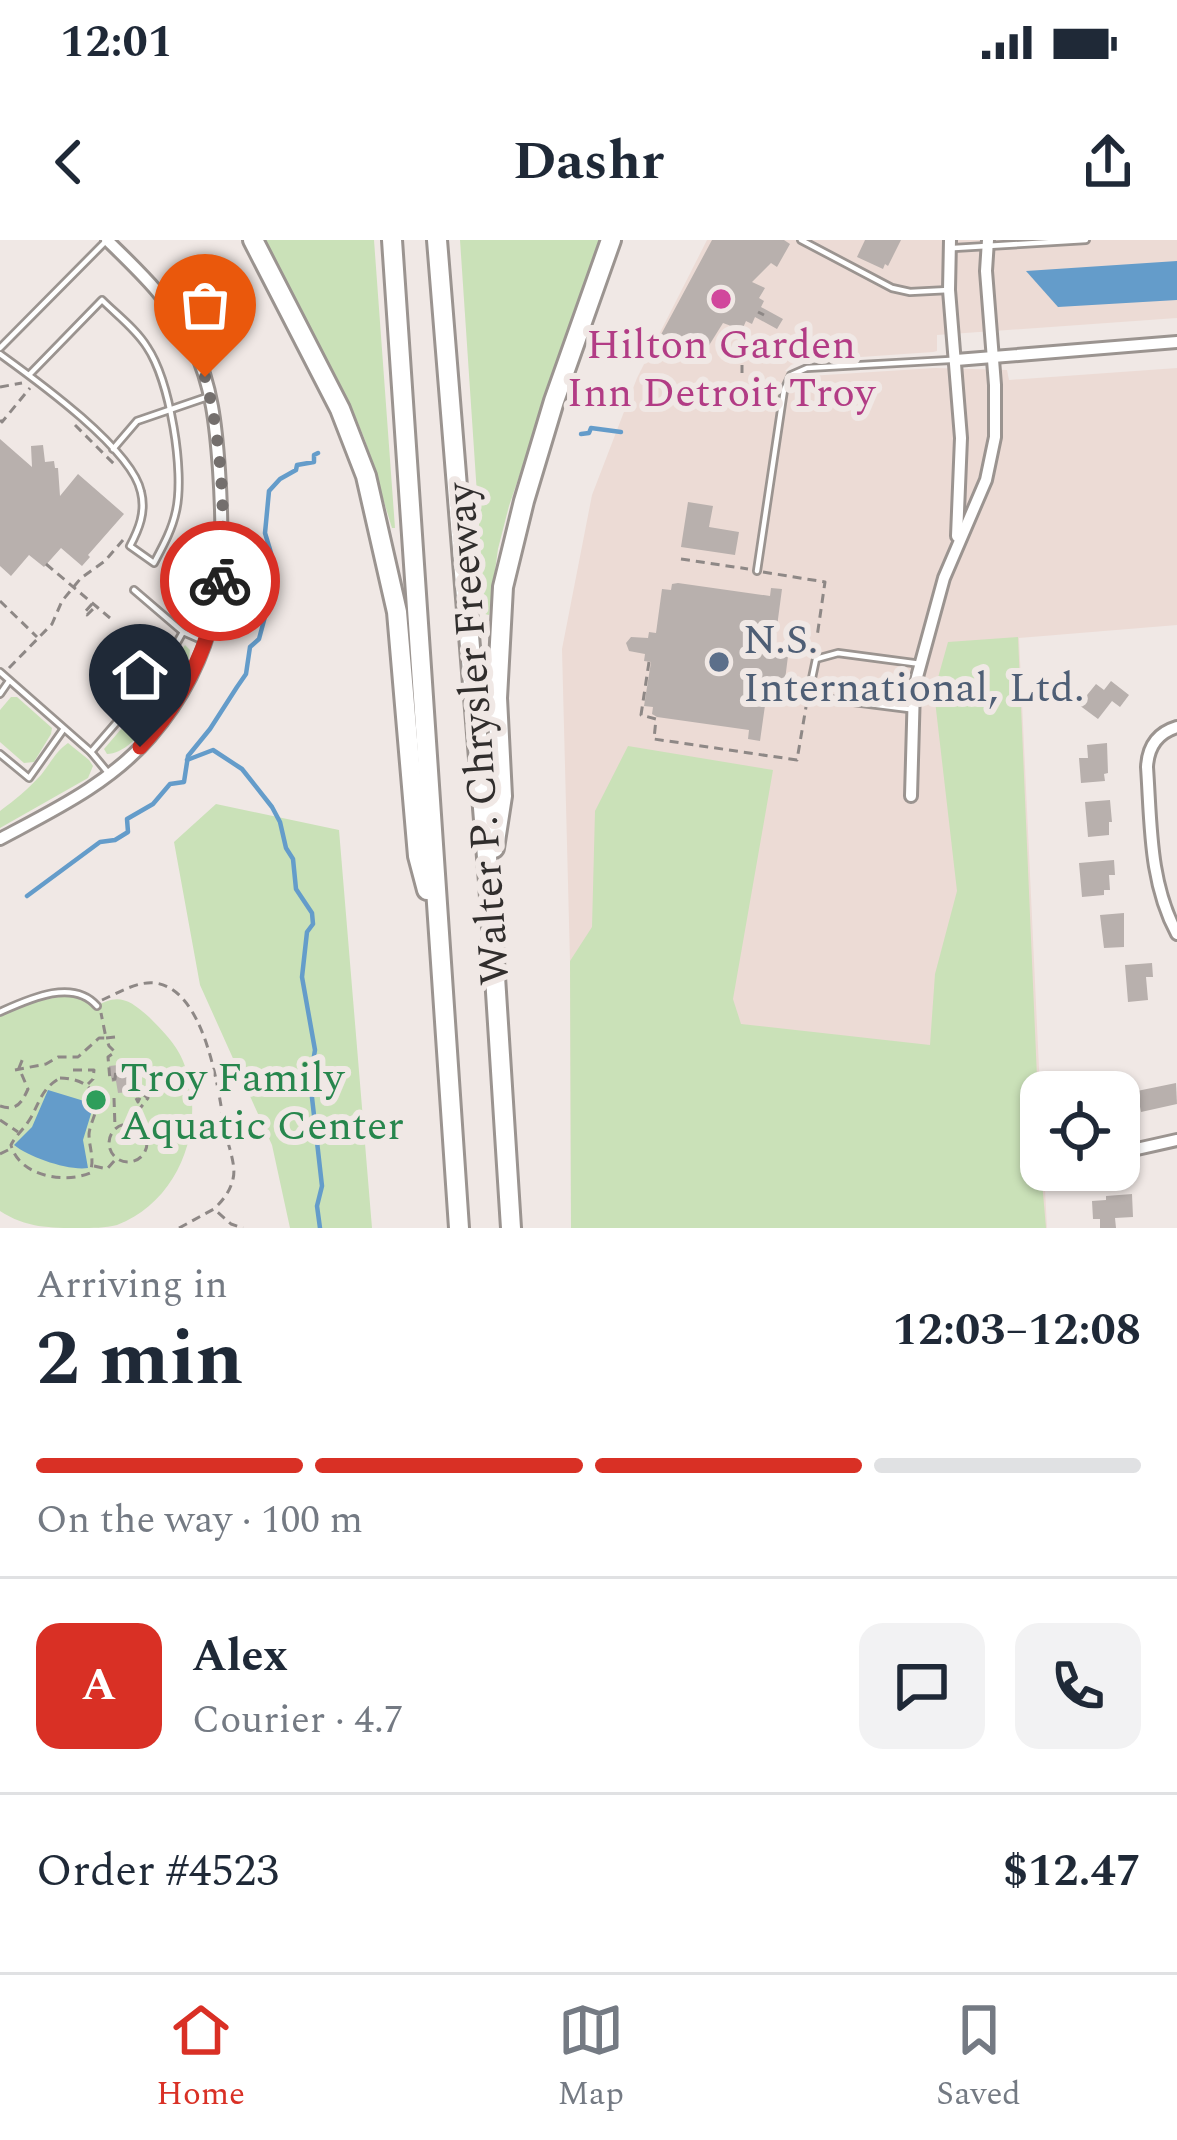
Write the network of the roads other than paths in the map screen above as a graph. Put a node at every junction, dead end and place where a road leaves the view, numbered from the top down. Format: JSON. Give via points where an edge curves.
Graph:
{"nodes":[{"id":1,"x":107,"y":240,"type":"edge"},
{"id":2,"x":253,"y":240,"type":"edge"},
{"id":3,"x":392,"y":240,"type":"edge"},
{"id":4,"x":436,"y":240,"type":"edge"},
{"id":5,"x":611,"y":240,"type":"edge"},
{"id":6,"x":801,"y":240,"type":"edge"},
{"id":7,"x":1086,"y":240,"type":"edge"},
{"id":8,"x":988,"y":243,"type":"edge"},
{"id":9,"x":950,"y":244,"type":"edge"},
{"id":10,"x":949,"y":290,"type":"junction"},
{"id":11,"x":1177,"y":342,"type":"edge"},
{"id":12,"x":0,"y":351,"type":"edge"},
{"id":13,"x":993,"y":356,"type":"junction"},
{"id":14,"x":956,"y":360,"type":"junction"},
{"id":15,"x":29,"y":375,"type":"junction"},
{"id":16,"x":210,"y":396,"type":"junction"},
{"id":17,"x":170,"y":410,"type":"junction"},
{"id":18,"x":112,"y":449,"type":"junction"},
{"id":19,"x":957,"y":543,"type":"junction"},
{"id":20,"x":757,"y":571,"type":"road end"},
{"id":21,"x":134,"y":590,"type":"dead end"},
{"id":22,"x":183,"y":632,"type":"junction"},
{"id":23,"x":206,"y":642,"type":"junction"},
{"id":24,"x":920,"y":664,"type":"junction"},
{"id":25,"x":0,"y":672,"type":"edge"},
{"id":26,"x":10,"y":681,"type":"junction"},
{"id":27,"x":0,"y":694,"type":"edge"},
{"id":28,"x":912,"y":710,"type":"junction"},
{"id":29,"x":1177,"y":727,"type":"edge"},
{"id":30,"x":64,"y":729,"type":"junction"},
{"id":31,"x":91,"y":752,"type":"junction"},
{"id":32,"x":0,"y":754,"type":"edge"},
{"id":33,"x":110,"y":775,"type":"junction"},
{"id":34,"x":911,"y":796,"type":"dead end"},
{"id":35,"x":0,"y":839,"type":"edge"},
{"id":36,"x":489,"y":882,"type":"junction"},
{"id":37,"x":1177,"y":934,"type":"edge"},
{"id":38,"x":439,"y":935,"type":"junction"},
{"id":39,"x":96,"y":1005,"type":"road end"},
{"id":40,"x":0,"y":1012,"type":"edge"},
{"id":41,"x":1177,"y":1140,"type":"edge"},
{"id":42,"x":1140,"y":1148,"type":"edge"},
{"id":43,"x":459,"y":1228,"type":"edge"},
{"id":44,"x":511,"y":1228,"type":"edge"}],
"edges":[{"from":1,"to":12,"type":"lane"},
{"from":1,"to":16,"type":"street","via":[[175,314]]},
{"from":2,"to":38,"type":"highway","via":[[340,409],[370,492],[397,612],[418,856]]},
{"from":3,"to":38,"type":"highway","name":"Walter P. Chrysler Freeway"},
{"from":4,"to":36,"type":"highway","name":"Walter P. Chrysler Freeway"},
{"from":5,"to":36,"type":"highway","via":[[543,436],[503,587],[502,796]]},
{"from":6,"to":10,"type":"lane","via":[[901,291]]},
{"from":7,"to":8,"type":"lane"},
{"from":8,"to":9,"type":"lane"},
{"from":8,"to":13,"type":"street"},
{"from":9,"to":10,"type":"street"},
{"from":10,"to":14,"type":"street"},
{"from":11,"to":13,"type":"street"},
{"from":12,"to":15,"type":"lane"},
{"from":13,"to":14,"type":"street"},
{"from":13,"to":19,"type":"street","via":[[992,459]]},
{"from":14,"to":19,"type":"street"},
{"from":14,"to":20,"type":"lane","via":[[791,375]]},
{"from":15,"to":17,"type":"lane","via":[[102,300],[147,346]]},
{"from":15,"to":18,"type":"lane"},
{"from":16,"to":17,"type":"lane"},
{"from":16,"to":23,"type":"street","via":[[223,549]]},
{"from":17,"to":18,"type":"lane","via":[[137,421]]},
{"from":17,"to":18,"type":"lane","via":[[178,495],[154,562],[130,546],[142,497]]},
{"from":19,"to":24,"type":"street"},
{"from":21,"to":22,"type":"lane"},
{"from":22,"to":23,"type":"lane"},
{"from":22,"to":31,"type":"lane","via":[[161,671]]},
{"from":23,"to":33,"type":"street","via":[[163,722]]},
{"from":24,"to":28,"type":"street"},
{"from":24,"to":28,"type":"lane","via":[[838,653],[816,659],[811,683],[830,699]]},
{"from":25,"to":26,"type":"lane"},
{"from":26,"to":27,"type":"lane"},
{"from":26,"to":30,"type":"lane"},
{"from":28,"to":34,"type":"street"},
{"from":29,"to":37,"type":"street","via":[[1150,749],[1147,767],[1159,890]]},
{"from":30,"to":31,"type":"lane"},
{"from":30,"to":32,"type":"lane","via":[[29,778]]},
{"from":31,"to":33,"type":"lane"},
{"from":33,"to":35,"type":"street"},
{"from":36,"to":44,"type":"highway","name":"Walter P. Chrysler Freeway"},
{"from":38,"to":43,"type":"highway","name":"Walter P. Chrysler Freeway"},
{"from":39,"to":40,"type":"lane","via":[[74,991]]},
{"from":41,"to":42,"type":"street"}]}
